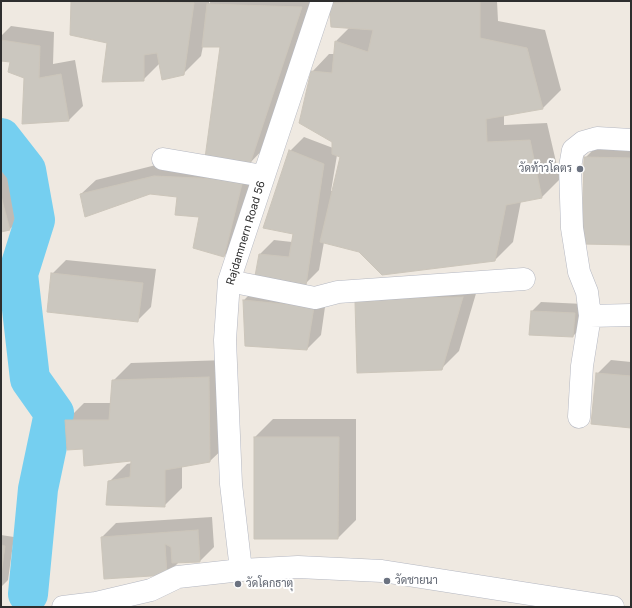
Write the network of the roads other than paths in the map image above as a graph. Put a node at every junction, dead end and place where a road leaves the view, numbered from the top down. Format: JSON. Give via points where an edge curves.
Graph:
{"nodes":[{"id":1,"x":322,"y":1,"type":"edge"},
{"id":2,"x":631,"y":140,"type":"edge"},
{"id":3,"x":163,"y":159,"type":"dead end"},
{"id":4,"x":264,"y":176,"type":"junction"},
{"id":5,"x":524,"y":279,"type":"dead end"},
{"id":6,"x":229,"y":281,"type":"junction"},
{"id":7,"x":631,"y":315,"type":"edge"},
{"id":8,"x":590,"y":316,"type":"junction"},
{"id":9,"x":579,"y":417,"type":"dead end"},
{"id":10,"x":241,"y":570,"type":"junction"},
{"id":11,"x":63,"y":607,"type":"edge"},
{"id":12,"x":613,"y":607,"type":"edge"}],
"edges":[{"from":1,"to":4,"type":"street","name":"Rajdamnern Road 56"},
{"from":2,"to":8,"type":"street","via":[[597,138],[583,142],[573,150],[570,167],[572,228]]},
{"from":3,"to":4,"type":"street"},
{"from":4,"to":6,"type":"street","name":"Rajdamnern Road 56"},
{"from":5,"to":6,"type":"street","via":[[338,292],[316,298]]},
{"from":6,"to":10,"type":"street","name":"Rajdamnern Road 56","via":[[225,348],[231,484]]},
{"from":7,"to":8,"type":"street"},
{"from":8,"to":9,"type":"street","via":[[582,366]]},
{"from":10,"to":11,"type":"street","via":[[178,577],[151,590]]},
{"from":10,"to":12,"type":"street","via":[[298,567],[382,571]]}]}
